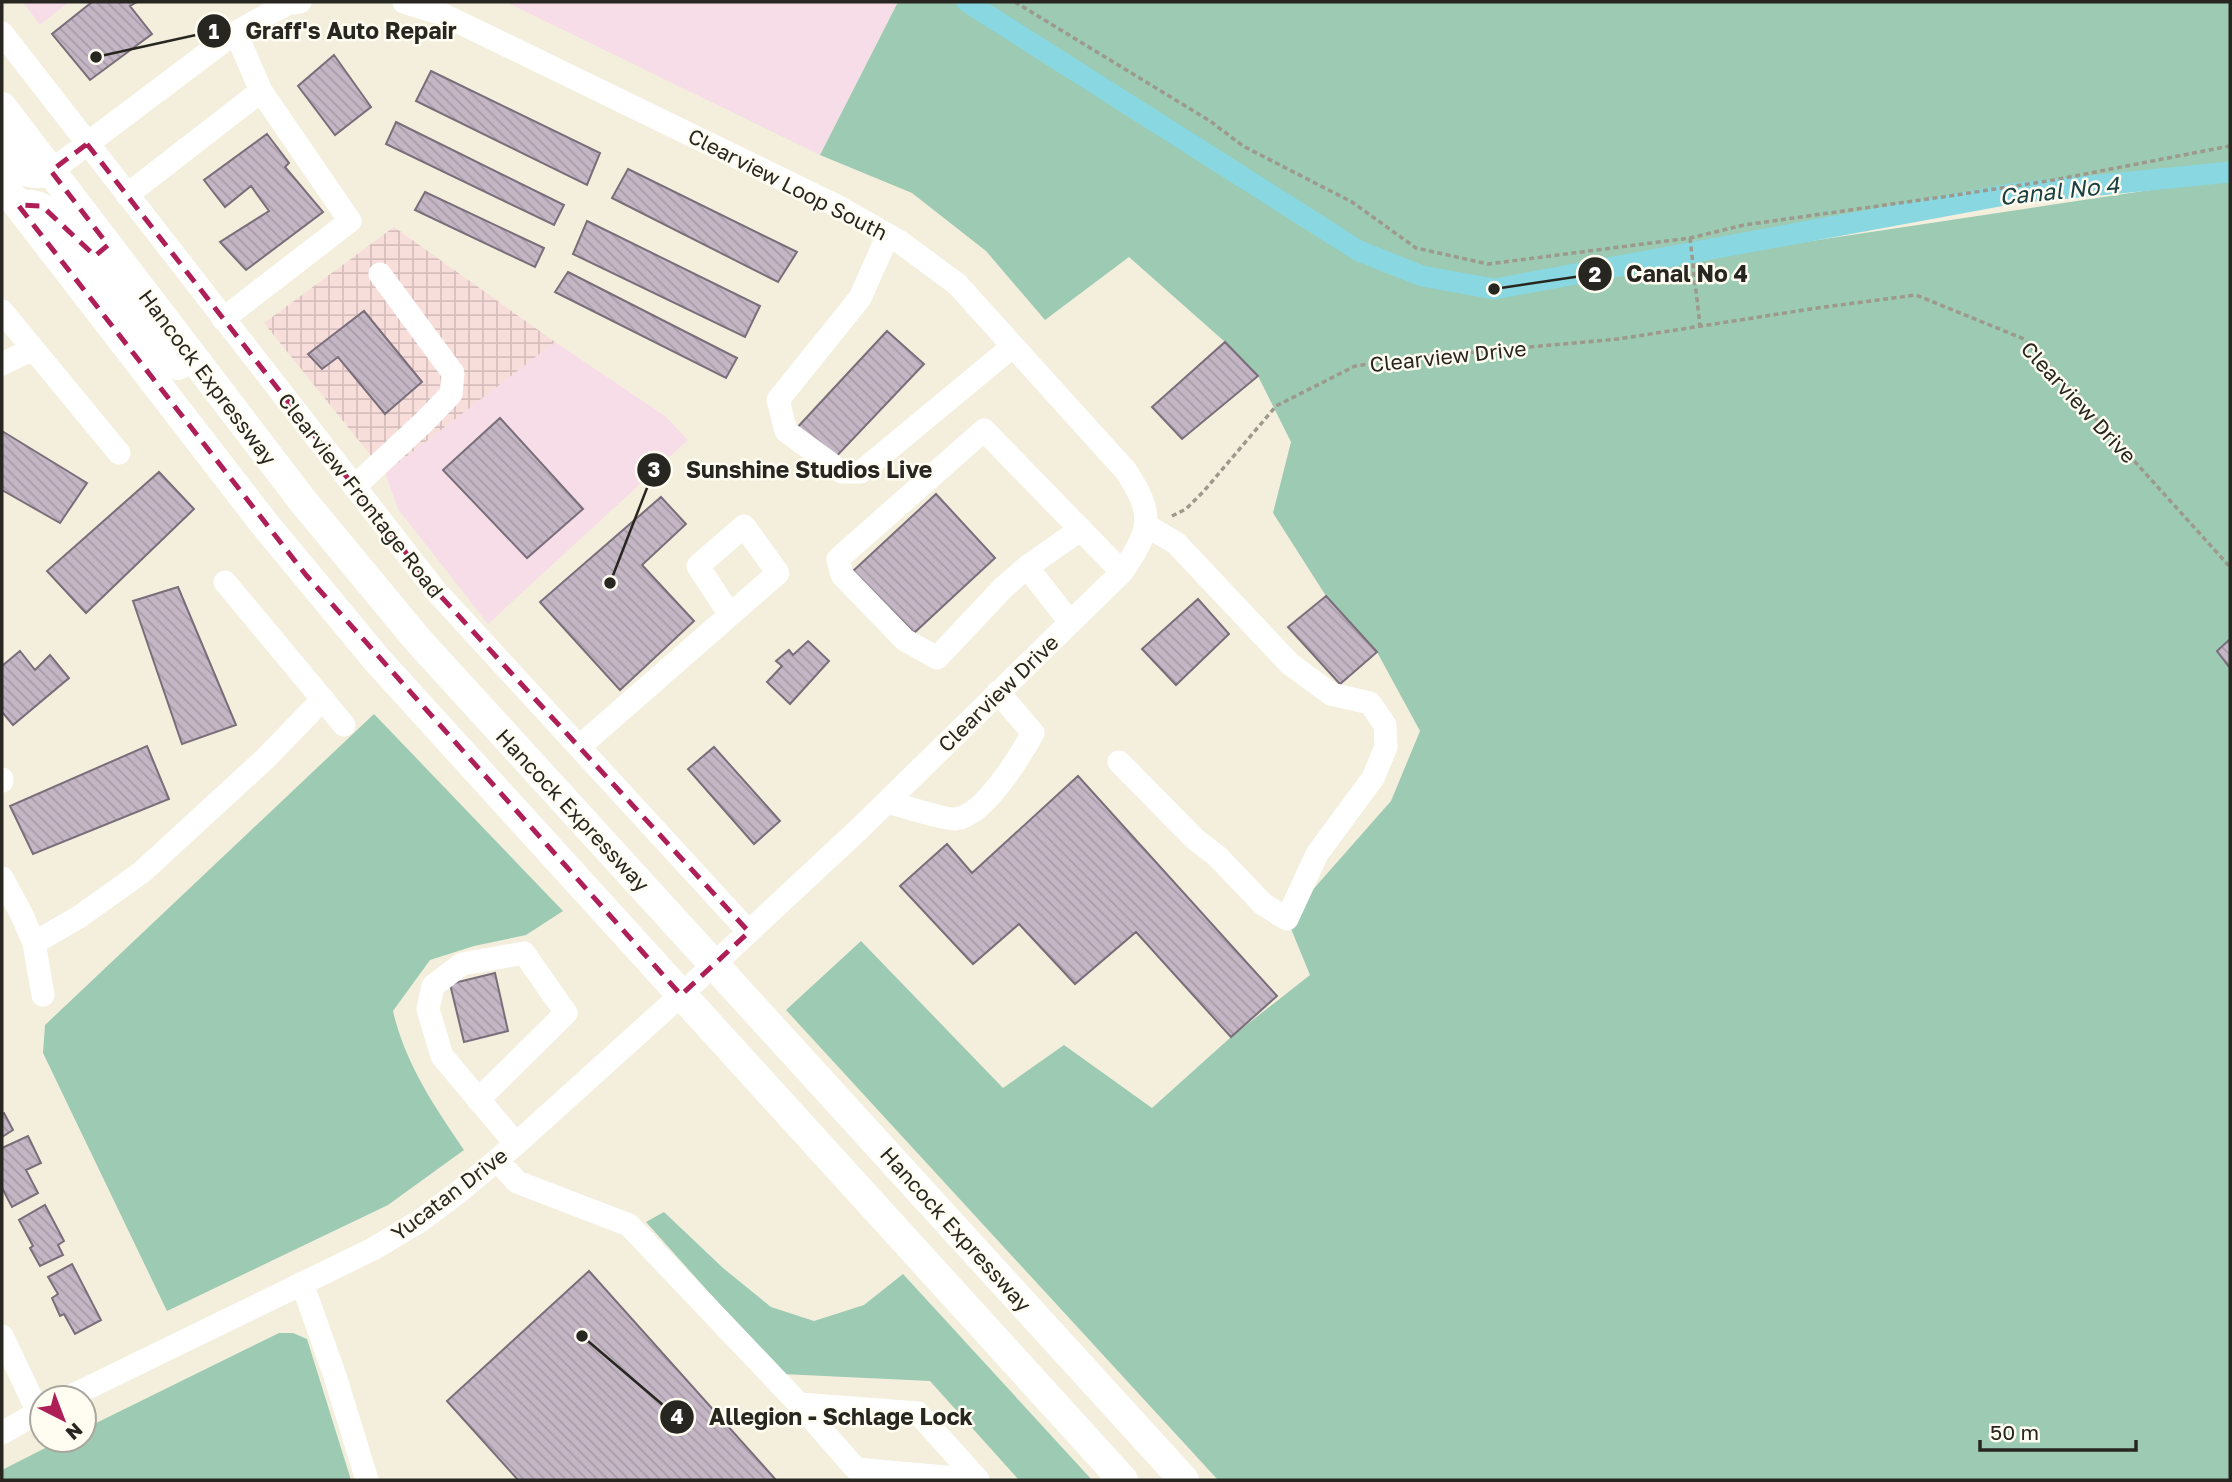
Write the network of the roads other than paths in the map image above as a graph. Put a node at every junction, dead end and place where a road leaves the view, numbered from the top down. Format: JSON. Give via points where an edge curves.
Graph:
{"nodes":[{"id":1,"x":300,"y":2,"type":"edge"},
{"id":2,"x":404,"y":2,"type":"edge"},
{"id":3,"x":268,"y":8,"type":"edge"},
{"id":4,"x":2,"y":33,"type":"edge"},
{"id":5,"x":236,"y":33,"type":"junction"},
{"id":6,"x":261,"y":91,"type":"junction"},
{"id":7,"x":2,"y":107,"type":"edge"},
{"id":8,"x":87,"y":144,"type":"junction"},
{"id":9,"x":2,"y":148,"type":"edge"},
{"id":10,"x":51,"y":171,"type":"junction"},
{"id":11,"x":127,"y":195,"type":"junction"},
{"id":12,"x":7,"y":202,"type":"edge"},
{"id":13,"x":888,"y":235,"type":"junction"},
{"id":14,"x":380,"y":274,"type":"dead end"},
{"id":15,"x":2,"y":311,"type":"edge"},
{"id":16,"x":223,"y":319,"type":"junction"},
{"id":17,"x":1013,"y":346,"type":"junction"},
{"id":18,"x":33,"y":349,"type":"junction"},
{"id":19,"x":2,"y":364,"type":"edge"},
{"id":20,"x":259,"y":443,"type":"junction"},
{"id":21,"x":119,"y":453,"type":"dead end"},
{"id":22,"x":354,"y":487,"type":"junction"},
{"id":23,"x":1147,"y":526,"type":"junction"},
{"id":24,"x":1081,"y":529,"type":"junction"},
{"id":25,"x":1027,"y":567,"type":"junction"},
{"id":26,"x":1122,"y":572,"type":"junction"},
{"id":27,"x":225,"y":582,"type":"dead end"},
{"id":28,"x":730,"y":615,"type":"dead end"},
{"id":29,"x":1070,"y":622,"type":"junction"},
{"id":30,"x":999,"y":692,"type":"junction"},
{"id":31,"x":323,"y":699,"type":"junction"},
{"id":32,"x":344,"y":725,"type":"dead end"},
{"id":33,"x":579,"y":747,"type":"junction"},
{"id":34,"x":1119,"y":762,"type":"dead end"},
{"id":35,"x":887,"y":802,"type":"junction"},
{"id":36,"x":2,"y":878,"type":"edge"},
{"id":37,"x":749,"y":932,"type":"junction"},
{"id":38,"x":34,"y":943,"type":"junction"},
{"id":39,"x":714,"y":964,"type":"junction"},
{"id":40,"x":43,"y":995,"type":"dead end"},
{"id":41,"x":681,"y":995,"type":"junction"},
{"id":42,"x":478,"y":1100,"type":"junction"},
{"id":43,"x":516,"y":1144,"type":"junction"},
{"id":44,"x":497,"y":1160,"type":"junction"},
{"id":45,"x":302,"y":1283,"type":"junction"},
{"id":46,"x":2,"y":1336,"type":"edge"},
{"id":47,"x":96,"y":1384,"type":"edge"},
{"id":48,"x":28,"y":1387,"type":"edge"},
{"id":49,"x":799,"y":1404,"type":"junction"},
{"id":50,"x":28,"y":1418,"type":"edge"},
{"id":51,"x":2,"y":1433,"type":"edge"},
{"id":52,"x":367,"y":1480,"type":"edge"},
{"id":53,"x":978,"y":1480,"type":"edge"},
{"id":54,"x":1123,"y":1480,"type":"edge"},
{"id":55,"x":1184,"y":1480,"type":"edge"}],
"edges":[{"from":1,"to":3,"type":"street"},
{"from":2,"to":13,"type":"street","name":"Clearview Loop South","via":[[442,14]]},
{"from":3,"to":5,"type":"street"},
{"from":4,"to":8,"type":"street","name":"Clearview Frontage Road"},
{"from":5,"to":6,"type":"street"},
{"from":5,"to":8,"type":"street"},
{"from":6,"to":11,"type":"street"},
{"from":6,"to":16,"type":"street","via":[[350,221]]},
{"from":7,"to":10,"type":"main road","name":"Hancock Expressway"},
{"from":8,"to":10,"type":"street"},
{"from":8,"to":11,"type":"street","name":"Clearview Frontage Road"},
{"from":9,"to":10,"type":"main road","via":[[26,173]]},
{"from":10,"to":20,"type":"main road","name":"Hancock Expressway"},
{"from":11,"to":16,"type":"street","name":"Clearview Frontage Road"},
{"from":12,"to":20,"type":"main road","via":[[42,206],[151,337],[211,401]]},
{"from":12,"to":41,"type":"main road","name":"Hancock Expressway","via":[[378,661]]},
{"from":13,"to":17,"type":"street","name":"Clearview Loop South","via":[[957,284]]},
{"from":13,"to":17,"type":"street","via":[[860,298],[778,400],[786,431],[842,472],[861,472]]},
{"from":14,"to":22,"type":"street","via":[[453,373],[451,394]]},
{"from":15,"to":18,"type":"street"},
{"from":16,"to":22,"type":"street","name":"Clearview Frontage Road"},
{"from":17,"to":23,"type":"street","name":"Clearview Loop South","via":[[1126,471],[1145,509]]},
{"from":18,"to":19,"type":"street"},
{"from":18,"to":21,"type":"street"},
{"from":20,"to":39,"type":"main road","name":"Hancock Expressway","via":[[416,639]]},
{"from":22,"to":33,"type":"street","name":"Clearview Frontage Road","via":[[435,590]]},
{"from":23,"to":26,"type":"street","name":"Clearview Drive"},
{"from":23,"to":34,"type":"street","via":[[1176,543],[1290,664],[1331,694],[1370,703],[1385,725],[1386,747],[1373,778],[1317,854],[1287,919],[1263,904]]},
{"from":24,"to":25,"type":"street"},
{"from":24,"to":25,"type":"street","via":[[984,430],[838,559],[842,575],[905,640],[937,658]]},
{"from":24,"to":26,"type":"street"},
{"from":25,"to":29,"type":"street"},
{"from":26,"to":29,"type":"street","name":"Clearview Drive"},
{"from":27,"to":31,"type":"street"},
{"from":28,"to":33,"type":"street"},
{"from":29,"to":30,"type":"street","name":"Clearview Drive"},
{"from":30,"to":35,"type":"street","name":"Clearview Drive"},
{"from":30,"to":35,"type":"street","via":[[1033,733],[1014,768],[976,810],[955,820]]},
{"from":31,"to":32,"type":"street"},
{"from":31,"to":38,"type":"street","via":[[142,872]]},
{"from":33,"to":37,"type":"street","name":"Clearview Frontage Road"},
{"from":35,"to":37,"type":"street","name":"Clearview Drive"},
{"from":36,"to":38,"type":"street"},
{"from":37,"to":39,"type":"street","name":"Clearview Drive"},
{"from":38,"to":40,"type":"street"},
{"from":39,"to":41,"type":"street","name":"Yucatan Drive"},
{"from":39,"to":55,"type":"main road","name":"Hancock Expressway"},
{"from":41,"to":43,"type":"street","name":"Yucatan Drive"},
{"from":41,"to":54,"type":"main road","name":"Hancock Expressway"},
{"from":42,"to":42,"type":"street","via":[[442,1056],[428,1009],[433,986],[463,964],[524,953],[566,1013]]},
{"from":42,"to":43,"type":"street"},
{"from":43,"to":44,"type":"street","name":"Yucatan Drive"},
{"from":44,"to":45,"type":"street","name":"Yucatan Drive","via":[[420,1221]]},
{"from":44,"to":49,"type":"street","via":[[517,1182],[629,1225]]},
{"from":45,"to":47,"type":"street","name":"Yucatan Drive"},
{"from":45,"to":52,"type":"street"},
{"from":46,"to":48,"type":"street"},
{"from":49,"to":53,"type":"street","via":[[856,1469]]},
{"from":49,"to":53,"type":"street","via":[[918,1413]]},
{"from":50,"to":51,"type":"street"}]}
